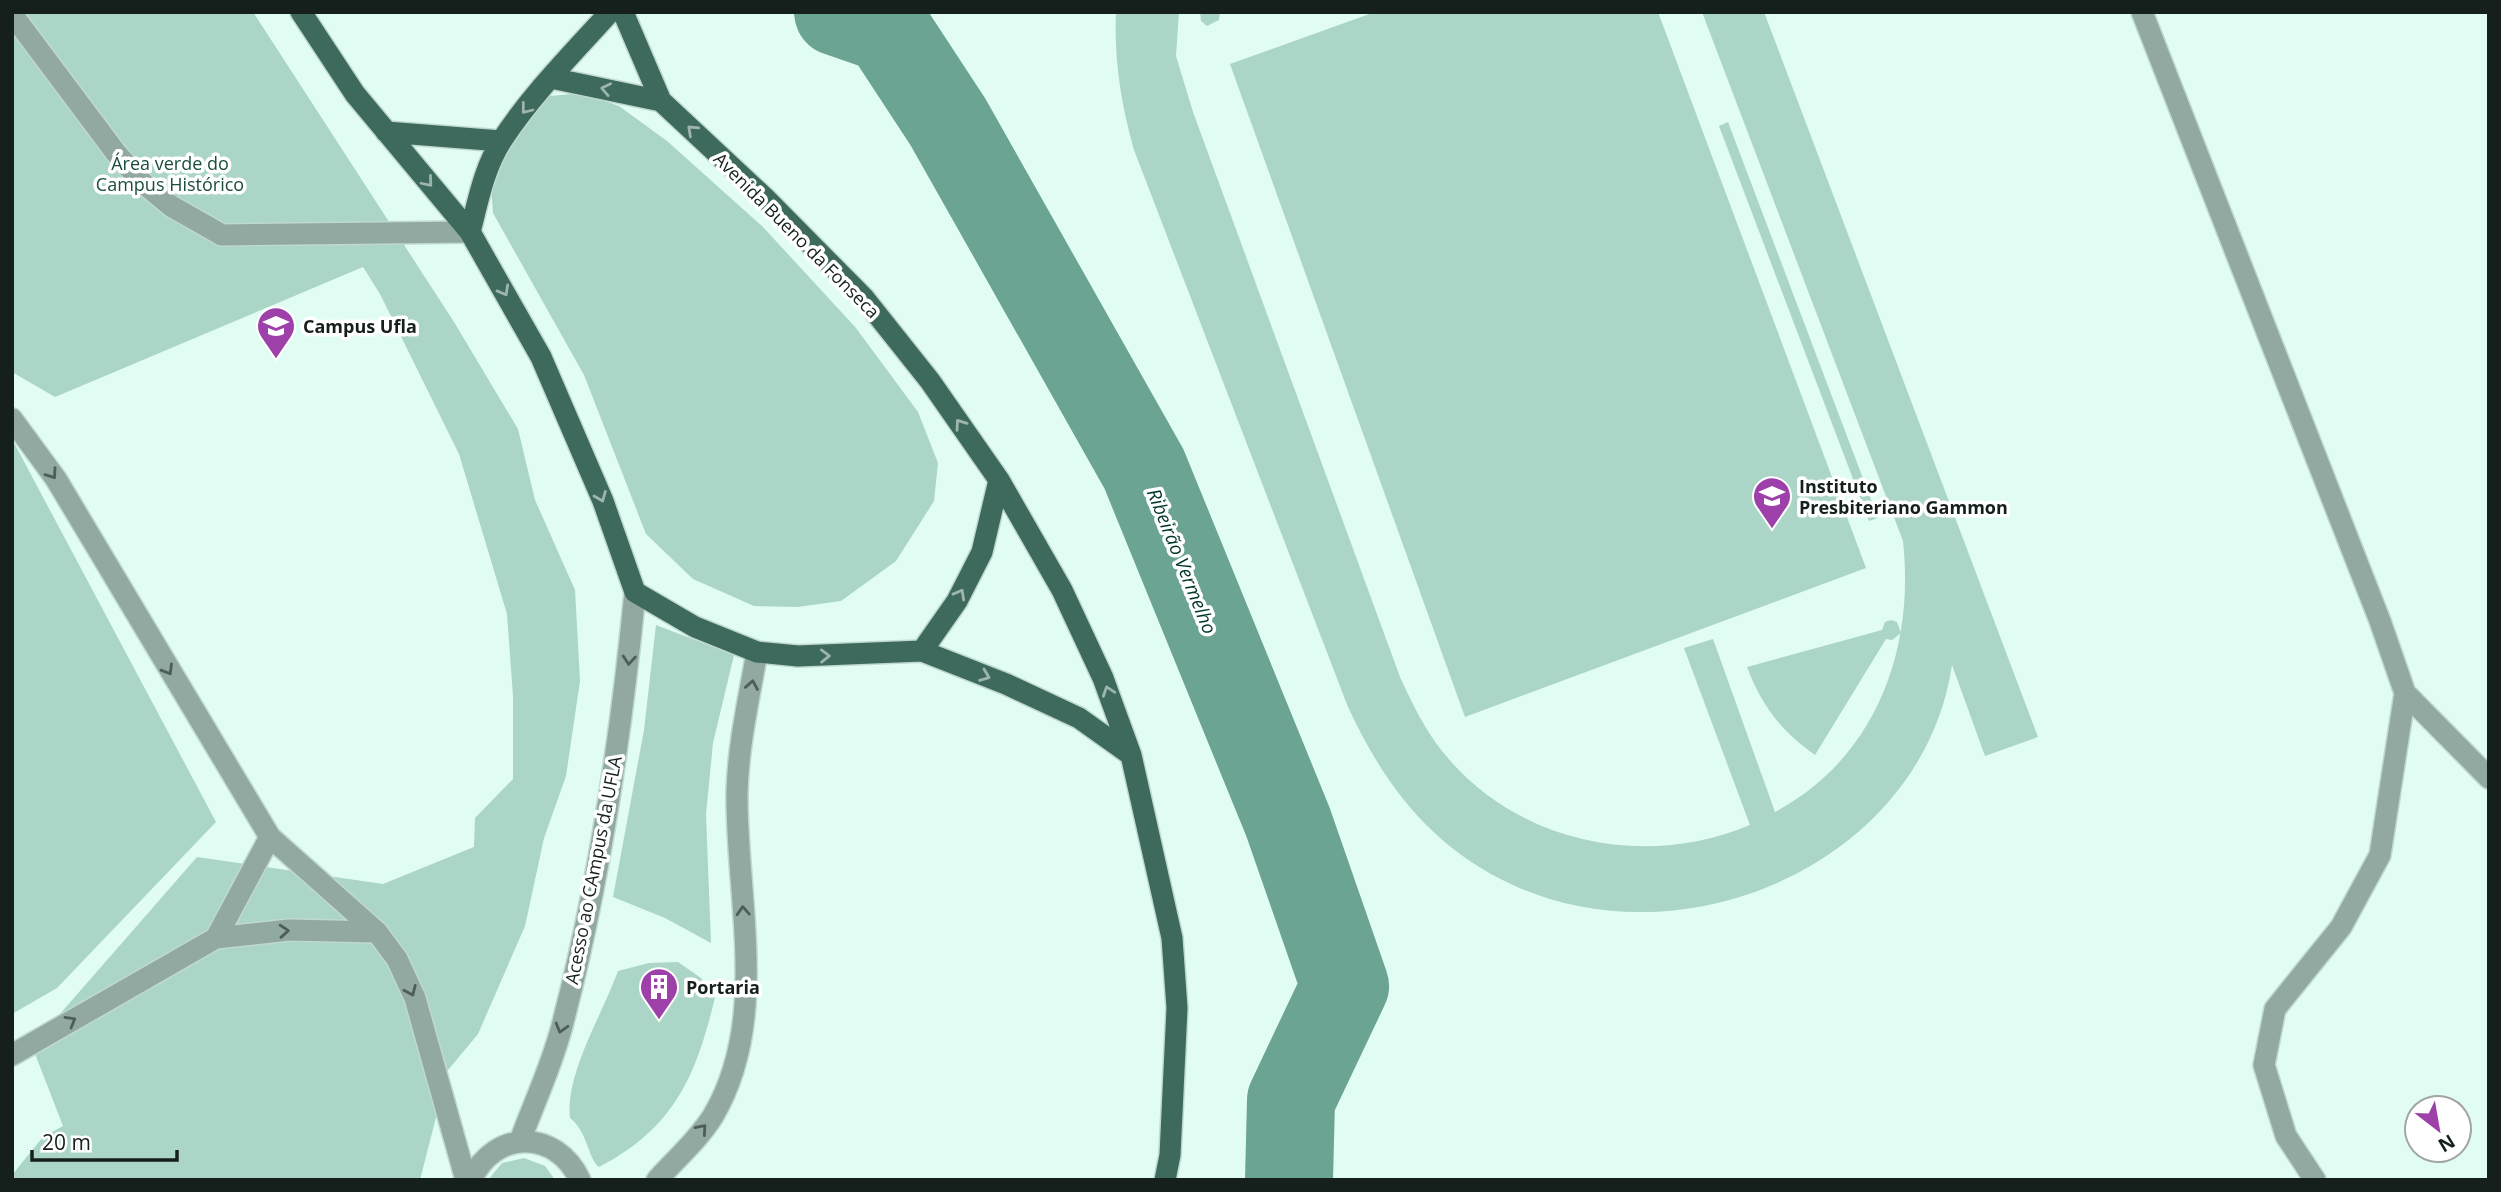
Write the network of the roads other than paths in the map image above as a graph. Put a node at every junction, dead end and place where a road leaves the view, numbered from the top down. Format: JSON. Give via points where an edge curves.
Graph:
{"nodes":[{"id":1,"x":301,"y":12,"type":"edge"},
{"id":2,"x":610,"y":12,"type":"edge"},
{"id":3,"x":623,"y":12,"type":"edge"},
{"id":4,"x":2142,"y":12,"type":"edge"},
{"id":5,"x":12,"y":13,"type":"edge"},
{"id":6,"x":551,"y":78,"type":"junction"},
{"id":7,"x":661,"y":101,"type":"junction"},
{"id":8,"x":386,"y":132,"type":"junction"},
{"id":9,"x":501,"y":141,"type":"junction"},
{"id":10,"x":470,"y":232,"type":"junction"},
{"id":11,"x":12,"y":419,"type":"edge"},
{"id":12,"x":999,"y":480,"type":"junction"},
{"id":13,"x":635,"y":592,"type":"junction"},
{"id":14,"x":922,"y":651,"type":"junction"},
{"id":15,"x":757,"y":652,"type":"junction"},
{"id":16,"x":2405,"y":693,"type":"junction"},
{"id":17,"x":1131,"y":755,"type":"junction"},
{"id":18,"x":2489,"y":778,"type":"edge"},
{"id":19,"x":270,"y":837,"type":"junction"},
{"id":20,"x":377,"y":932,"type":"junction"},
{"id":21,"x":216,"y":938,"type":"junction"},
{"id":22,"x":12,"y":1055,"type":"edge"},
{"id":23,"x":520,"y":1141,"type":"junction"},
{"id":24,"x":468,"y":1180,"type":"edge"},
{"id":25,"x":580,"y":1180,"type":"edge"},
{"id":26,"x":657,"y":1180,"type":"edge"},
{"id":27,"x":1165,"y":1180,"type":"edge"},
{"id":28,"x":2315,"y":1180,"type":"edge"}],
"edges":[{"from":1,"to":8,"type":"main road"},
{"from":2,"to":6,"type":"main road"},
{"from":3,"to":7,"type":"main road","name":"Avenida Bueno da Fonseca"},
{"from":4,"to":16,"type":"street"},
{"from":5,"to":10,"type":"street","via":[[143,183],[171,206],[222,235]]},
{"from":7,"to":6,"type":"main road","one_way":true},
{"from":6,"to":9,"type":"main road","one_way":true},
{"from":12,"to":7,"type":"main road","name":"Avenida Bueno da Fonseca","one_way":true,"via":[[930,381],[864,298]]},
{"from":8,"to":9,"type":"main road"},
{"from":8,"to":10,"type":"main road","one_way":true},
{"from":9,"to":10,"type":"main road","via":[[484,179]]},
{"from":10,"to":13,"type":"main road","one_way":true,"via":[[541,357],[603,501]]},
{"from":11,"to":19,"type":"street","one_way":true,"via":[[56,480]]},
{"from":14,"to":12,"type":"main road","one_way":true,"via":[[957,601],[982,552]]},
{"from":17,"to":12,"type":"main road","name":"Avenida Bueno da Fonseca","one_way":true,"via":[[1103,677],[1062,590]]},
{"from":13,"to":15,"type":"main road","via":[[695,627]]},
{"from":13,"to":23,"type":"street","name":"Acesso ao CAmpus da UFLA","one_way":true,"via":[[625,699],[585,921],[561,1028]]},
{"from":15,"to":14,"type":"main road","one_way":true,"via":[[798,656]]},
{"from":14,"to":17,"type":"main road","one_way":true,"via":[[1079,718]]},
{"from":26,"to":15,"type":"street","one_way":true,"via":[[713,1117],[740,1048],[744,930],[737,792]]},
{"from":16,"to":18,"type":"street"},
{"from":16,"to":28,"type":"street","via":[[2380,855],[2341,927],[2275,1009],[2264,1065],[2286,1136]]},
{"from":17,"to":27,"type":"main road","name":"Avenida Bueno da Fonseca","via":[[1171,938],[1177,1008]]},
{"from":19,"to":20,"type":"street"},
{"from":19,"to":21,"type":"street"},
{"from":21,"to":20,"type":"street","one_way":true,"via":[[289,930]]},
{"from":20,"to":24,"type":"street","one_way":true,"via":[[397,959],[415,998]]},
{"from":22,"to":21,"type":"street","one_way":true},
{"from":23,"to":24,"type":"street","via":[[496,1148]]},
{"from":23,"to":25,"type":"street","via":[[549,1145],[572,1162]]}]}
